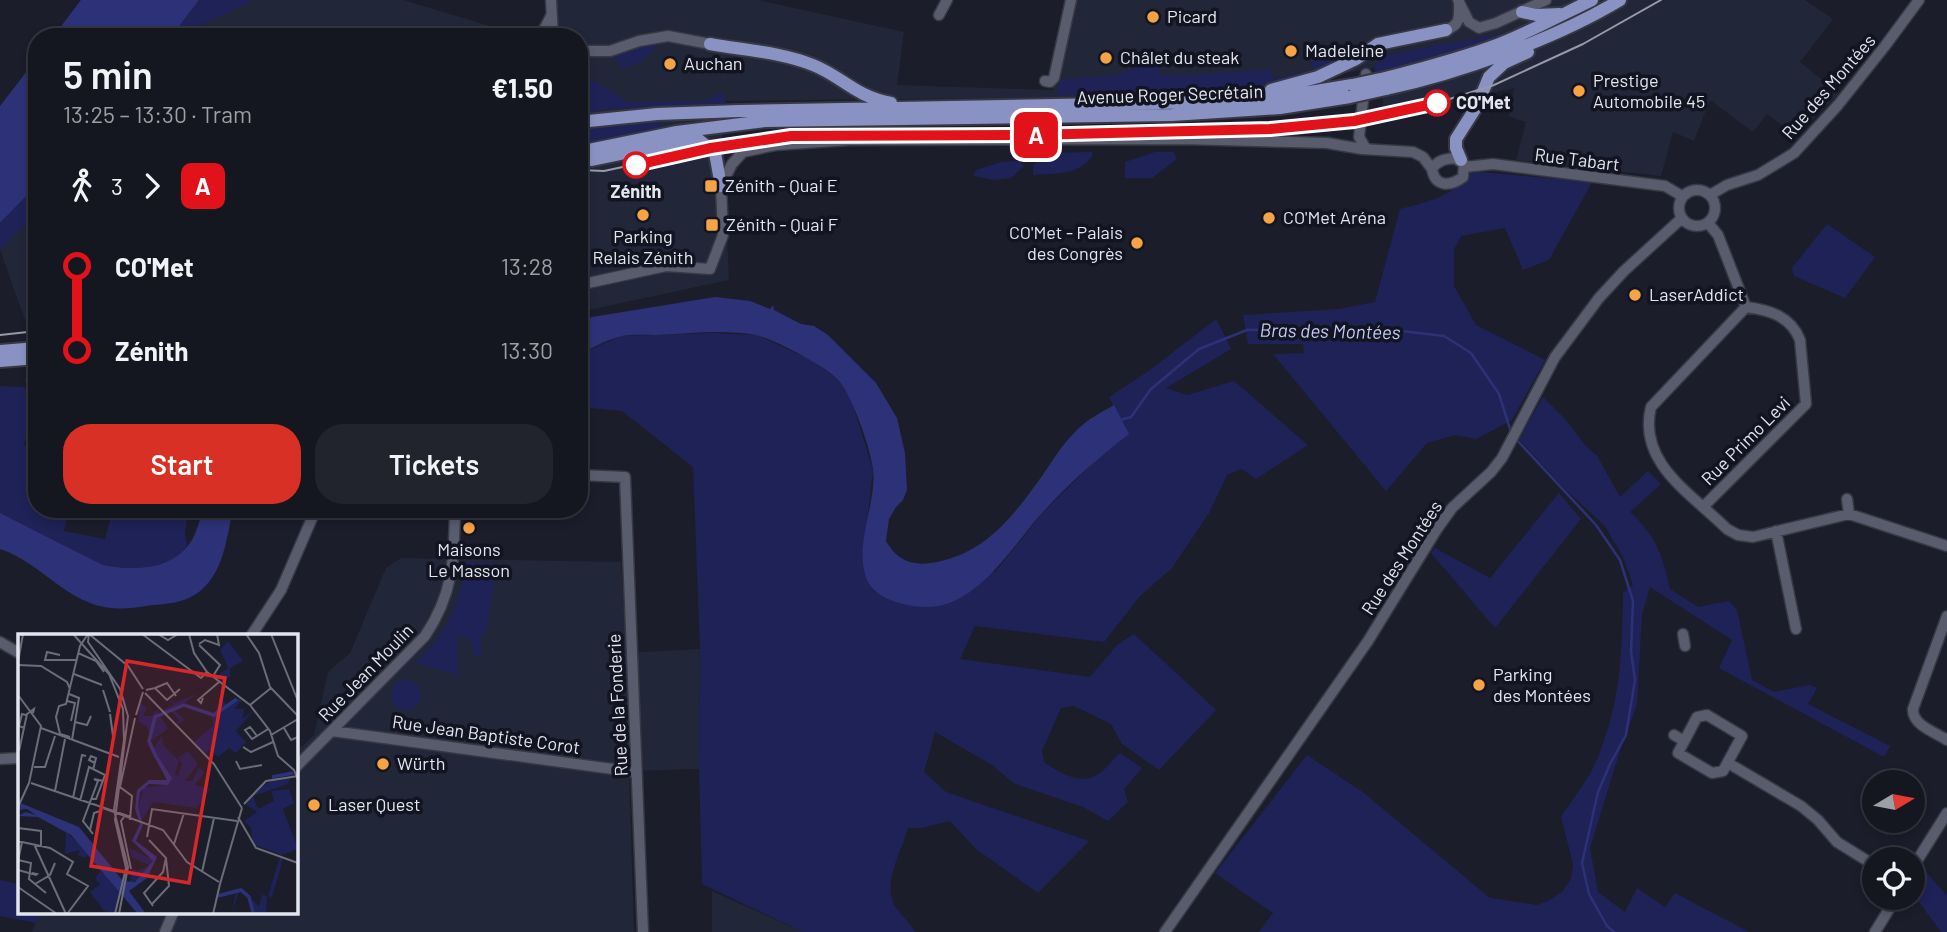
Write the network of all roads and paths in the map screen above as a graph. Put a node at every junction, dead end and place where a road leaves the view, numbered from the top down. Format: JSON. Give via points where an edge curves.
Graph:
{"nodes":[{"id":1,"x":551,"y":0,"type":"edge"},
{"id":2,"x":947,"y":0,"type":"edge"},
{"id":3,"x":1071,"y":0,"type":"edge"},
{"id":4,"x":1546,"y":0,"type":"edge"},
{"id":5,"x":1592,"y":0,"type":"edge"},
{"id":6,"x":1622,"y":0,"type":"edge"},
{"id":7,"x":1919,"y":0,"type":"edge"},
{"id":8,"x":1458,"y":2,"type":"edge"},
{"id":9,"x":1522,"y":12,"type":"junction"},
{"id":10,"x":1564,"y":13,"type":"junction"},
{"id":11,"x":551,"y":15,"type":"junction"},
{"id":12,"x":939,"y":15,"type":"dead end"},
{"id":13,"x":544,"y":28,"type":"edge"},
{"id":14,"x":553,"y":28,"type":"edge"},
{"id":15,"x":1446,"y":30,"type":"joint"},
{"id":16,"x":710,"y":44,"type":"joint"},
{"id":17,"x":588,"y":51,"type":"edge"},
{"id":18,"x":1366,"y":74,"type":"dead end"},
{"id":19,"x":1045,"y":81,"type":"dead end"},
{"id":20,"x":1385,"y":84,"type":"junction"},
{"id":21,"x":1351,"y":91,"type":"junction"},
{"id":22,"x":1057,"y":105,"type":"junction"},
{"id":23,"x":916,"y":107,"type":"junction"},
{"id":24,"x":588,"y":120,"type":"edge"},
{"id":25,"x":1365,"y":147,"type":"junction"},
{"id":26,"x":588,"y":152,"type":"edge"},
{"id":27,"x":588,"y":158,"type":"edge"},
{"id":28,"x":1463,"y":164,"type":"junction"},
{"id":29,"x":1432,"y":169,"type":"junction"},
{"id":30,"x":721,"y":186,"type":"junction"},
{"id":31,"x":1710,"y":195,"type":"junction"},
{"id":32,"x":1682,"y":196,"type":"junction"},
{"id":33,"x":1682,"y":218,"type":"junction"},
{"id":34,"x":1708,"y":223,"type":"junction"},
{"id":35,"x":588,"y":283,"type":"edge"},
{"id":36,"x":1746,"y":307,"type":"junction"},
{"id":37,"x":28,"y":349,"type":"edge"},
{"id":38,"x":0,"y":351,"type":"edge"},
{"id":39,"x":28,"y":359,"type":"edge"},
{"id":40,"x":0,"y":361,"type":"edge"},
{"id":41,"x":588,"y":475,"type":"edge"},
{"id":42,"x":1847,"y":499,"type":"dead end"},
{"id":43,"x":1704,"y":506,"type":"junction"},
{"id":44,"x":1849,"y":513,"type":"junction"},
{"id":45,"x":312,"y":518,"type":"edge"},
{"id":46,"x":455,"y":518,"type":"edge"},
{"id":47,"x":1776,"y":531,"type":"junction"},
{"id":48,"x":1947,"y":546,"type":"edge"},
{"id":49,"x":1947,"y":616,"type":"edge"},
{"id":50,"x":1796,"y":629,"type":"dead end"},
{"id":51,"x":252,"y":634,"type":"edge"},
{"id":52,"x":1683,"y":634,"type":"dead end"},
{"id":53,"x":0,"y":642,"type":"edge"},
{"id":54,"x":1685,"y":646,"type":"dead end"},
{"id":55,"x":18,"y":652,"type":"edge"},
{"id":56,"x":332,"y":730,"type":"junction"},
{"id":57,"x":1674,"y":735,"type":"dead end"},
{"id":58,"x":1947,"y":740,"type":"edge"},
{"id":59,"x":1684,"y":741,"type":"junction"},
{"id":60,"x":18,"y":758,"type":"edge"},
{"id":61,"x":0,"y":759,"type":"edge"},
{"id":62,"x":1728,"y":763,"type":"junction"},
{"id":63,"x":298,"y":765,"type":"edge"},
{"id":64,"x":635,"y":772,"type":"junction"},
{"id":65,"x":1946,"y":817,"type":"edge"},
{"id":66,"x":1925,"y":849,"type":"edge"},
{"id":67,"x":1862,"y":857,"type":"edge"},
{"id":68,"x":1889,"y":910,"type":"edge"},
{"id":69,"x":173,"y":914,"type":"edge"},
{"id":70,"x":165,"y":932,"type":"edge"},
{"id":71,"x":643,"y":932,"type":"edge"},
{"id":72,"x":1165,"y":932,"type":"edge"},
{"id":73,"x":1875,"y":932,"type":"edge"}],
"edges":[{"from":1,"to":11,"type":"street"},
{"from":2,"to":12,"type":"street"},
{"from":3,"to":19,"type":"street","via":[[1054,78]]},
{"from":4,"to":9,"type":"street"},
{"from":5,"to":10,"type":"main road","name":"Avenue Roger Secrétain"},
{"from":6,"to":20,"type":"main road","name":"Avenue Roger Secrétain","via":[[1496,56]]},
{"from":6,"to":28,"type":"main road","via":[[1494,71],[1456,139]]},
{"from":7,"to":31,"type":"street","name":"Rue des Montées","via":[[1794,153],[1758,175],[1727,184]]},
{"from":8,"to":9,"type":"street","via":[[1469,22],[1479,28]]},
{"from":8,"to":15,"type":"street","via":[[1459,20]]},
{"from":9,"to":10,"type":"main road"},
{"from":10,"to":20,"type":"main road","name":"Avenue Roger Secrétain","via":[[1498,44]]},
{"from":11,"to":13,"type":"street"},
{"from":11,"to":14,"type":"street"},
{"from":15,"to":22,"type":"main road","via":[[1378,44],[1318,77],[1273,90]]},
{"from":16,"to":17,"type":"street","via":[[668,36],[610,51]]},
{"from":16,"to":23,"type":"main road","via":[[795,59],[816,66],[863,96]]},
{"from":18,"to":25,"type":"street","via":[[1359,138]]},
{"from":20,"to":21,"type":"main road","name":"Avenue Roger Secrétain","bridge":true},
{"from":21,"to":22,"type":"main road","name":"Avenue Roger Secrétain","via":[[1211,102]]},
{"from":21,"to":26,"type":"main road","name":"Avenue Roger Secrétain","via":[[1280,108],[1172,116],[765,121],[689,130]]},
{"from":22,"to":23,"type":"main road","name":"Avenue Roger Secrétain"},
{"from":23,"to":24,"type":"main road","name":"Avenue Roger Secrétain"},
{"from":25,"to":29,"type":"street","via":[[1413,152]]},
{"from":25,"to":30,"type":"street","via":[[1183,139],[837,141],[743,152]]},
{"from":27,"to":30,"type":"main road","via":[[699,140],[715,153]]},
{"from":28,"to":29,"type":"street","via":[[1455,158],[1442,159]]},
{"from":28,"to":29,"type":"street","via":[[1459,180],[1440,183]]},
{"from":28,"to":32,"type":"street","name":"Rue Tabart","via":[[1665,186]]},
{"from":30,"to":35,"type":"street","via":[[723,235],[710,269],[666,266]]},
{"from":31,"to":32,"type":"street","via":[[1695,190]]},
{"from":31,"to":34,"type":"street","via":[[1715,206]]},
{"from":32,"to":33,"type":"street","via":[[1678,208]]},
{"from":33,"to":34,"type":"street","via":[[1697,226]]},
{"from":33,"to":72,"type":"street","name":"Rue des Montées","via":[[1600,298],[1555,357],[1492,472],[1452,508],[1437,529],[1368,641]]},
{"from":34,"to":36,"type":"street"},
{"from":36,"to":43,"type":"street","via":[[1651,407],[1647,422],[1662,468]]},
{"from":36,"to":43,"type":"street","name":"Rue Primo Levi","via":[[1774,312],[1797,332],[1806,404]]},
{"from":37,"to":38,"type":"main road"},
{"from":39,"to":40,"type":"main road"},
{"from":41,"to":64,"type":"street","name":"Rue de la Fonderie","via":[[625,477]]},
{"from":42,"to":44,"type":"street"},
{"from":43,"to":47,"type":"street","via":[[1738,535],[1753,537]]},
{"from":44,"to":47,"type":"street"},
{"from":44,"to":48,"type":"street"},
{"from":45,"to":51,"type":"street","via":[[281,590]]},
{"from":46,"to":56,"type":"street","name":"Rue Jean Moulin","via":[[452,571],[438,617],[425,636]]},
{"from":47,"to":50,"type":"street"},
{"from":49,"to":58,"type":"street","via":[[1913,716]]},
{"from":52,"to":54,"type":"street"},
{"from":53,"to":55,"type":"street"},
{"from":56,"to":63,"type":"street","name":"Rue Jean Moulin"},
{"from":56,"to":64,"type":"street","name":"Rue Jean Baptiste Corot"},
{"from":57,"to":59,"type":"street"},
{"from":59,"to":62,"type":"street","via":[[1678,753],[1712,773],[1723,771]]},
{"from":59,"to":62,"type":"street","via":[[1697,717],[1707,715],[1742,736]]},
{"from":60,"to":61,"type":"street"},
{"from":62,"to":67,"type":"street","via":[[1801,806],[1838,842]]},
{"from":64,"to":71,"type":"street","name":"Rue de la Fonderie"},
{"from":65,"to":66,"type":"street"},
{"from":68,"to":73,"type":"street"},
{"from":69,"to":70,"type":"street"}]}
